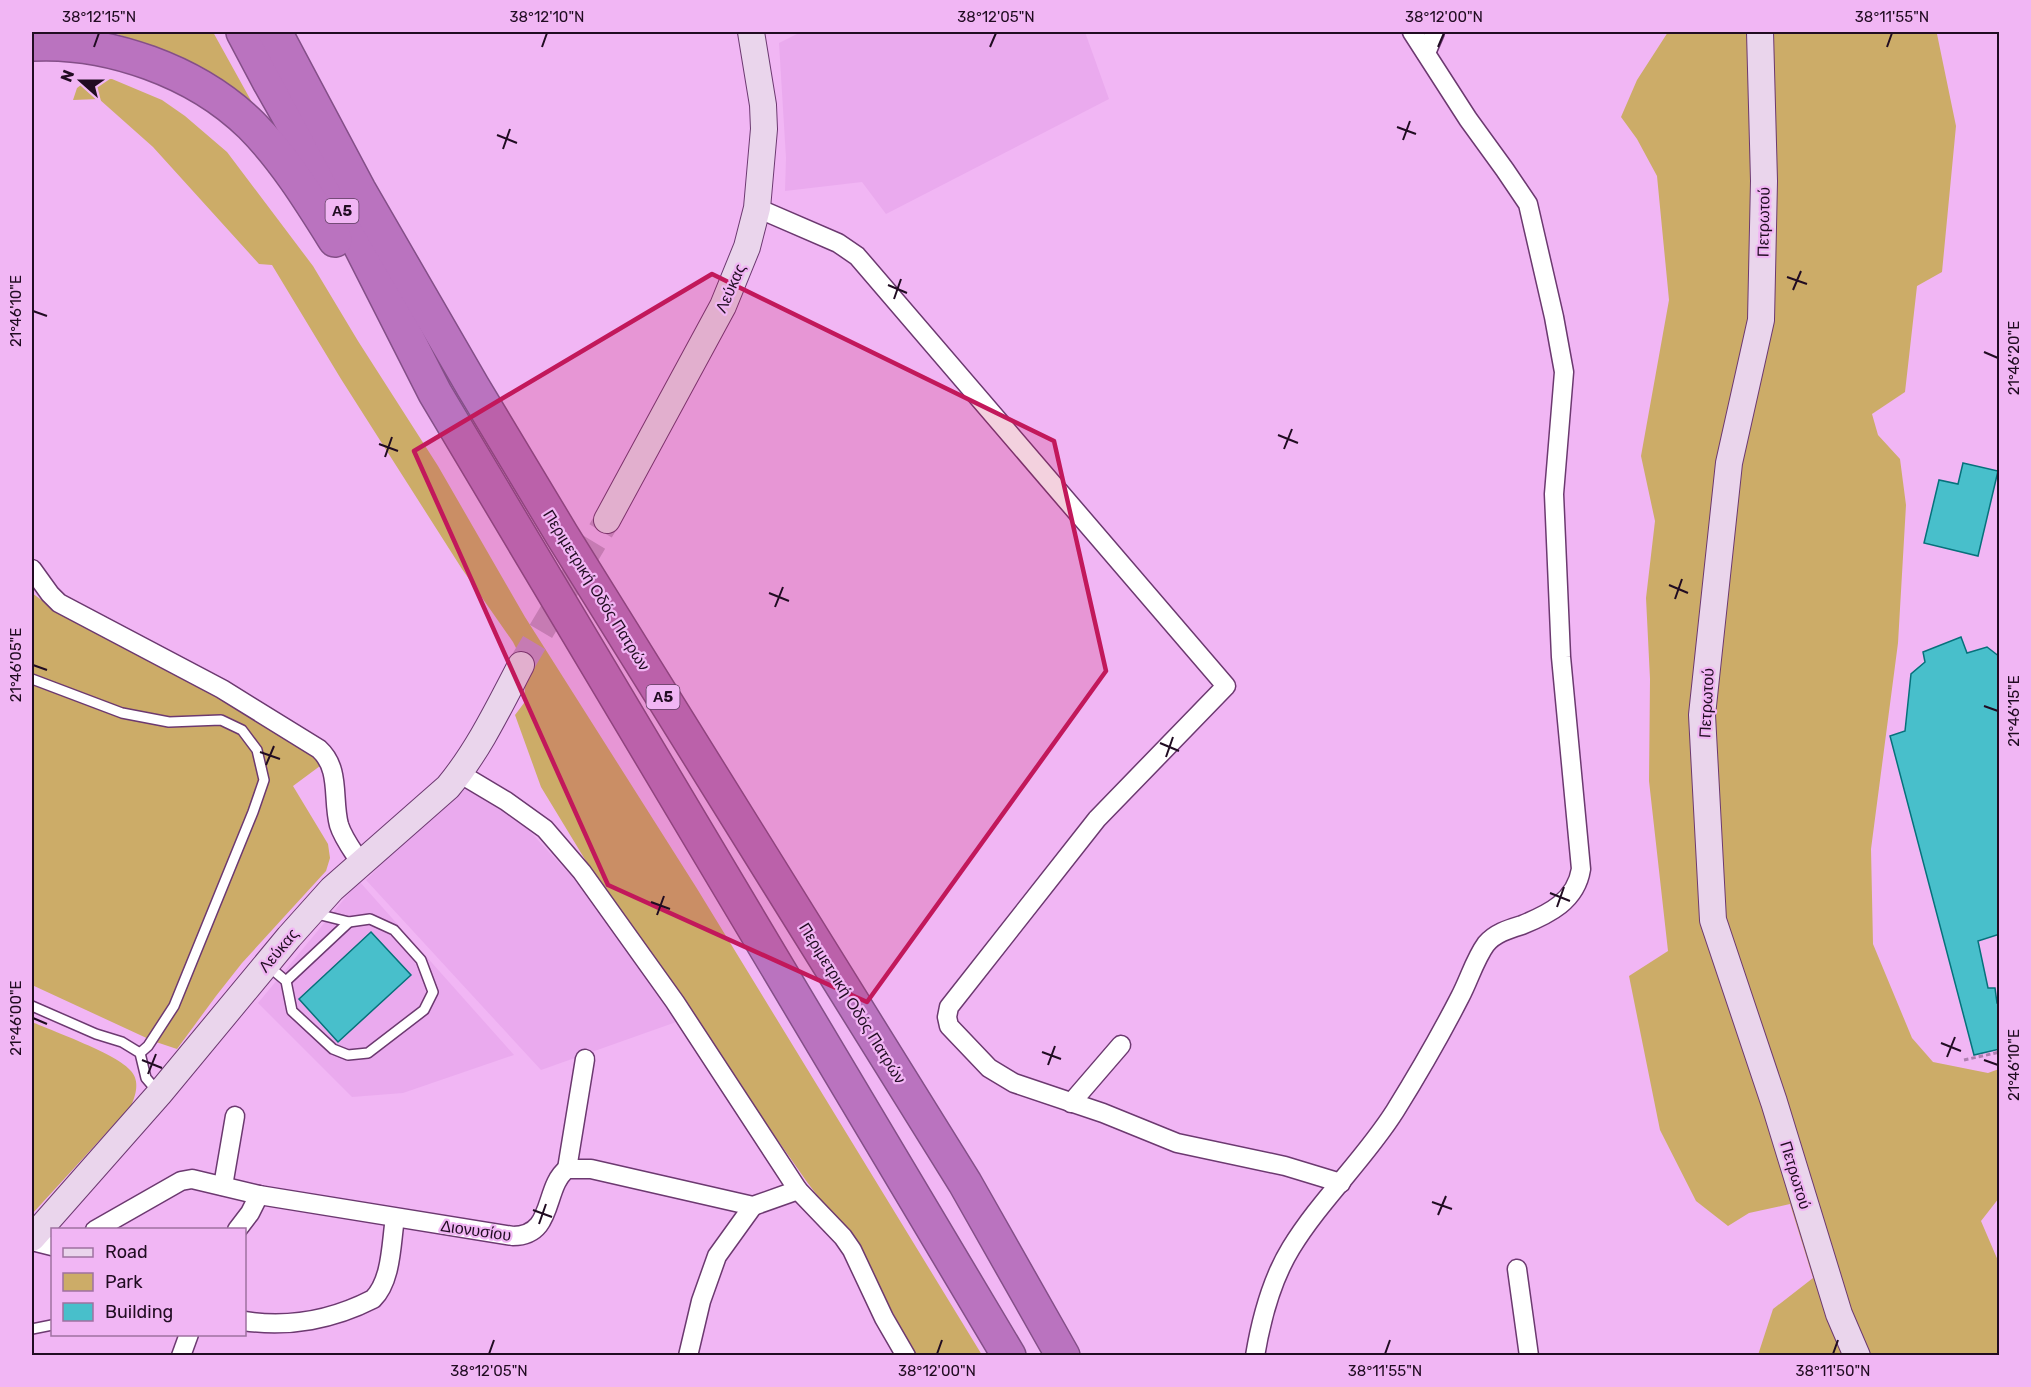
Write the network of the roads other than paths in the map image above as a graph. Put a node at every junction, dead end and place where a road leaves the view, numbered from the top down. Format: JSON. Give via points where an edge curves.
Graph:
{"nodes":[{"id":1,"x":243,"y":32,"type":"edge"},
{"id":2,"x":275,"y":32,"type":"edge"},
{"id":3,"x":751,"y":32,"type":"edge"},
{"id":4,"x":1412,"y":32,"type":"edge"},
{"id":5,"x":1435,"y":32,"type":"edge"},
{"id":6,"x":1760,"y":32,"type":"edge"},
{"id":7,"x":32,"y":44,"type":"edge"},
{"id":8,"x":1426,"y":53,"type":"junction"},
{"id":9,"x":757,"y":208,"type":"junction"},
{"id":10,"x":435,"y":393,"type":"junction"},
{"id":11,"x":608,"y":519,"type":"tunnel mouth"},
{"id":12,"x":32,"y":569,"type":"edge"},
{"id":13,"x":521,"y":665,"type":"tunnel mouth"},
{"id":14,"x":32,"y":679,"type":"edge"},
{"id":15,"x":459,"y":773,"type":"junction"},
{"id":16,"x":360,"y":862,"type":"junction"},
{"id":17,"x":310,"y":912,"type":"junction"},
{"id":18,"x":349,"y":922,"type":"junction"},
{"id":19,"x":266,"y":964,"type":"junction"},
{"id":20,"x":286,"y":981,"type":"junction"},
{"id":21,"x":32,"y":1006,"type":"edge"},
{"id":22,"x":1121,"y":1045,"type":"dead end"},
{"id":23,"x":140,"y":1053,"type":"junction"},
{"id":24,"x":585,"y":1059,"type":"dead end"},
{"id":25,"x":159,"y":1094,"type":"junction"},
{"id":26,"x":1071,"y":1103,"type":"junction"},
{"id":27,"x":236,"y":1116,"type":"dead end"},
{"id":28,"x":567,"y":1169,"type":"junction"},
{"id":29,"x":1341,"y":1183,"type":"junction"},
{"id":30,"x":222,"y":1186,"type":"junction"},
{"id":31,"x":798,"y":1190,"type":"junction"},
{"id":32,"x":259,"y":1195,"type":"junction"},
{"id":33,"x":753,"y":1206,"type":"junction"},
{"id":34,"x":395,"y":1218,"type":"junction"},
{"id":35,"x":99,"y":1228,"type":"edge"},
{"id":36,"x":239,"y":1228,"type":"edge"},
{"id":37,"x":32,"y":1239,"type":"edge"},
{"id":38,"x":51,"y":1246,"type":"edge"},
{"id":39,"x":1517,"y":1269,"type":"dead end"},
{"id":40,"x":246,"y":1321,"type":"edge"},
{"id":41,"x":51,"y":1325,"type":"edge"},
{"id":42,"x":32,"y":1329,"type":"edge"},
{"id":43,"x":189,"y":1336,"type":"edge"},
{"id":44,"x":181,"y":1356,"type":"edge"},
{"id":45,"x":688,"y":1356,"type":"edge"},
{"id":46,"x":906,"y":1356,"type":"edge"},
{"id":47,"x":1009,"y":1356,"type":"edge"},
{"id":48,"x":1063,"y":1356,"type":"edge"},
{"id":49,"x":1256,"y":1356,"type":"edge"},
{"id":50,"x":1529,"y":1356,"type":"edge"},
{"id":51,"x":1857,"y":1356,"type":"edge"}],
"edges":[{"from":1,"to":10,"type":"highway","number":"Α5","via":[[344,214]]},
{"from":2,"to":48,"type":"highway","name":"Περιμετρική Οδός Πατρών","number":"Α5","via":[[359,190],[479,397],[965,1182]]},
{"from":3,"to":9,"type":"street","name":"Λεύκας","via":[[763,105]]},
{"from":4,"to":8,"type":"street"},
{"from":5,"to":8,"type":"street"},
{"from":6,"to":51,"type":"street","name":"Πετρωτού","via":[[1764,181],[1761,320],[1730,463],[1702,715],[1713,920],[1839,1314]]},
{"from":7,"to":10,"type":"highway","via":[[82,47],[144,62],[187,80],[251,125],[292,174]]},
{"from":8,"to":29,"type":"street","via":[[1528,204],[1554,317],[1564,372],[1554,494],[1561,657],[1581,869],[1576,888],[1567,899],[1499,934],[1486,945],[1395,1111]]},
{"from":9,"to":11,"type":"street","name":"Λεύκας","via":[[742,262],[723,306]]},
{"from":9,"to":26,"type":"street","via":[[838,243],[857,256],[1226,686],[1097,819],[949,1007],[949,1026],[989,1068],[1014,1083]]},
{"from":10,"to":47,"type":"highway","number":"Α5"},
{"from":12,"to":16,"type":"street","via":[[59,603],[214,685],[326,755],[335,784],[339,826]]},
{"from":13,"to":15,"type":"street","name":"Λεύκας"},
{"from":14,"to":23,"type":"lane","via":[[122,713],[169,722],[220,720],[242,730],[258,750],[264,780],[253,812],[174,1006]]},
{"from":15,"to":16,"type":"street","name":"Λεύκας","via":[[436,799]]},
{"from":15,"to":31,"type":"street","via":[[545,829],[582,872],[675,1002]]},
{"from":16,"to":17,"type":"street","name":"Λεύκας"},
{"from":17,"to":18,"type":"lane"},
{"from":17,"to":19,"type":"street","name":"Λεύκας"},
{"from":18,"to":20,"type":"lane"},
{"from":18,"to":20,"type":"lane","via":[[370,920],[394,930],[421,960],[433,992],[424,1010],[368,1053],[348,1054],[333,1048],[292,1011]]},
{"from":19,"to":20,"type":"lane"},
{"from":19,"to":25,"type":"street","name":"Λεύκας"},
{"from":21,"to":23,"type":"lane"},
{"from":22,"to":26,"type":"street"},
{"from":23,"to":25,"type":"lane","via":[[146,1078]]},
{"from":24,"to":28,"type":"street"},
{"from":25,"to":37,"type":"street","name":"Λεύκας"},
{"from":26,"to":29,"type":"street","via":[[1177,1143],[1285,1166]]},
{"from":27,"to":30,"type":"street"},
{"from":28,"to":33,"type":"street","via":[[591,1169]]},
{"from":28,"to":34,"type":"street","name":"Διονυσίου","via":[[556,1183],[542,1220],[526,1235]]},
{"from":29,"to":49,"type":"street","via":[[1284,1260],[1266,1310]]},
{"from":30,"to":32,"type":"street","name":"Διονυσίου"},
{"from":30,"to":35,"type":"street","name":"Διονυσίου","via":[[192,1179],[181,1181]]},
{"from":31,"to":33,"type":"street"},
{"from":31,"to":46,"type":"street","via":[[852,1250]]},
{"from":32,"to":34,"type":"street","name":"Διονυσίου"},
{"from":32,"to":36,"type":"street"},
{"from":33,"to":45,"type":"street","via":[[717,1256]]},
{"from":34,"to":40,"type":"street","via":[[387,1274],[374,1299],[298,1323]]},
{"from":37,"to":38,"type":"street"},
{"from":39,"to":50,"type":"street"},
{"from":41,"to":42,"type":"lane"},
{"from":43,"to":44,"type":"street"}]}
